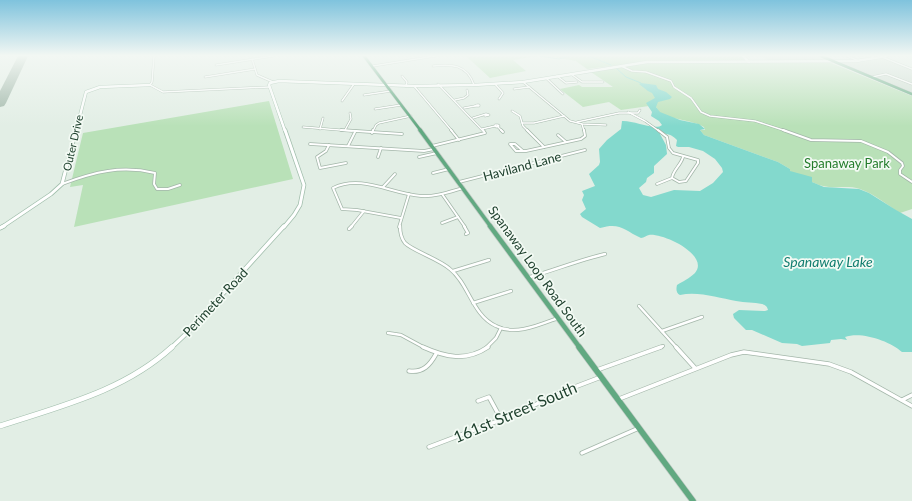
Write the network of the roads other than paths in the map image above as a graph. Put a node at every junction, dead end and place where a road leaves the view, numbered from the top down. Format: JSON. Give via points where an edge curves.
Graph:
{"nodes":[{"id":1,"x":152,"y":79,"type":"edge"},
{"id":2,"x":266,"y":79,"type":"edge"},
{"id":3,"x":383,"y":79,"type":"edge"},
{"id":4,"x":405,"y":79,"type":"edge"},
{"id":5,"x":472,"y":79,"type":"edge"},
{"id":6,"x":537,"y":79,"type":"edge"},
{"id":7,"x":547,"y":79,"type":"edge"},
{"id":8,"x":561,"y":79,"type":"edge"},
{"id":9,"x":578,"y":79,"type":"edge"},
{"id":10,"x":666,"y":79,"type":"edge"},
{"id":11,"x":876,"y":79,"type":"edge"},
{"id":12,"x":901,"y":79,"type":"edge"},
{"id":13,"x":273,"y":82,"type":"junction"},
{"id":14,"x":523,"y":82,"type":"junction"},
{"id":15,"x":577,"y":82,"type":"dead end"},
{"id":16,"x":603,"y":82,"type":"dead end"},
{"id":17,"x":354,"y":84,"type":"junction"},
{"id":18,"x":495,"y":84,"type":"junction"},
{"id":19,"x":912,"y":84,"type":"edge"},
{"id":20,"x":150,"y":85,"type":"junction"},
{"id":21,"x":387,"y":85,"type":"junction"},
{"id":22,"x":439,"y":85,"type":"junction"},
{"id":23,"x":474,"y":85,"type":"junction"},
{"id":24,"x":406,"y":86,"type":"junction"},
{"id":25,"x":414,"y":86,"type":"junction"},
{"id":26,"x":269,"y":87,"type":"junction"},
{"id":27,"x":529,"y":87,"type":"junction"},
{"id":28,"x":514,"y":89,"type":"dead end"},
{"id":29,"x":391,"y":90,"type":"junction"},
{"id":30,"x":467,"y":90,"type":"dead end"},
{"id":31,"x":564,"y":94,"type":"dead end"},
{"id":32,"x":912,"y":94,"type":"edge"},
{"id":33,"x":364,"y":95,"type":"dead end"},
{"id":34,"x":455,"y":100,"type":"junction"},
{"id":35,"x":499,"y":100,"type":"dead end"},
{"id":36,"x":342,"y":101,"type":"dead end"},
{"id":37,"x":402,"y":104,"type":"junction"},
{"id":38,"x":475,"y":106,"type":"dead end"},
{"id":39,"x":375,"y":109,"type":"dead end"},
{"id":40,"x":463,"y":109,"type":"junction"},
{"id":41,"x":640,"y":110,"type":"dead end"},
{"id":42,"x":512,"y":111,"type":"dead end"},
{"id":43,"x":628,"y":112,"type":"junction"},
{"id":44,"x":350,"y":113,"type":"dead end"},
{"id":45,"x":411,"y":116,"type":"junction"},
{"id":46,"x":484,"y":116,"type":"dead end"},
{"id":47,"x":564,"y":116,"type":"junction"},
{"id":48,"x":323,"y":118,"type":"dead end"},
{"id":49,"x":472,"y":118,"type":"junction"},
{"id":50,"x":576,"y":122,"type":"junction"},
{"id":51,"x":521,"y":123,"type":"junction"},
{"id":52,"x":582,"y":124,"type":"junction"},
{"id":53,"x":606,"y":125,"type":"dead end"},
{"id":54,"x":303,"y":126,"type":"dead end"},
{"id":55,"x":319,"y":129,"type":"junction"},
{"id":56,"x":482,"y":129,"type":"junction"},
{"id":57,"x":345,"y":130,"type":"junction"},
{"id":58,"x":355,"y":132,"type":"junction"},
{"id":59,"x":503,"y":132,"type":"dead end"},
{"id":60,"x":372,"y":133,"type":"junction"},
{"id":61,"x":402,"y":134,"type":"dead end"},
{"id":62,"x":558,"y":135,"type":"dead end"},
{"id":63,"x":459,"y":140,"type":"junction"},
{"id":64,"x":566,"y":142,"type":"junction"},
{"id":65,"x":310,"y":144,"type":"dead end"},
{"id":66,"x":329,"y":145,"type":"junction"},
{"id":67,"x":348,"y":146,"type":"junction"},
{"id":68,"x":544,"y":147,"type":"junction"},
{"id":69,"x":381,"y":148,"type":"junction"},
{"id":70,"x":435,"y":149,"type":"junction"},
{"id":71,"x":585,"y":150,"type":"dead end"},
{"id":72,"x":523,"y":152,"type":"junction"},
{"id":73,"x":378,"y":157,"type":"dead end"},
{"id":74,"x":419,"y":157,"type":"dead end"},
{"id":75,"x":683,"y":157,"type":"junction"},
{"id":76,"x":346,"y":163,"type":"dead end"},
{"id":77,"x":450,"y":169,"type":"junction"},
{"id":78,"x":433,"y":173,"type":"dead end"},
{"id":79,"x":395,"y":174,"type":"dead end"},
{"id":80,"x":672,"y":178,"type":"junction"},
{"id":81,"x":459,"y":182,"type":"junction"},
{"id":82,"x":912,"y":182,"type":"edge"},
{"id":83,"x":62,"y":184,"type":"junction"},
{"id":84,"x":657,"y":184,"type":"dead end"},
{"id":85,"x":180,"y":185,"type":"dead end"},
{"id":86,"x":383,"y":187,"type":"junction"},
{"id":87,"x":463,"y":188,"type":"junction"},
{"id":88,"x":410,"y":194,"type":"junction"},
{"id":89,"x":442,"y":194,"type":"junction"},
{"id":90,"x":364,"y":211,"type":"junction"},
{"id":91,"x":458,"y":217,"type":"junction"},
{"id":92,"x":401,"y":218,"type":"junction"},
{"id":93,"x":442,"y":223,"type":"dead end"},
{"id":94,"x":0,"y":228,"type":"edge"},
{"id":95,"x":349,"y":229,"type":"dead end"},
{"id":96,"x":466,"y":234,"type":"dead end"},
{"id":97,"x":605,"y":254,"type":"dead end"},
{"id":98,"x":489,"y":260,"type":"dead end"},
{"id":99,"x":453,"y":271,"type":"junction"},
{"id":100,"x":530,"y":277,"type":"junction"},
{"id":101,"x":511,"y":291,"type":"dead end"},
{"id":102,"x":474,"y":303,"type":"junction"},
{"id":103,"x":638,"y":306,"type":"dead end"},
{"id":104,"x":702,"y":317,"type":"dead end"},
{"id":105,"x":559,"y":318,"type":"junction"},
{"id":106,"x":501,"y":328,"type":"junction"},
{"id":107,"x":662,"y":331,"type":"junction"},
{"id":108,"x":388,"y":333,"type":"dead end"},
{"id":109,"x":663,"y":346,"type":"dead end"},
{"id":110,"x":436,"y":354,"type":"junction"},
{"id":111,"x":695,"y":368,"type":"junction"},
{"id":112,"x":597,"y":370,"type":"junction"},
{"id":113,"x":409,"y":371,"type":"dead end"},
{"id":114,"x":602,"y":377,"type":"junction"},
{"id":115,"x":912,"y":395,"type":"edge"},
{"id":116,"x":619,"y":400,"type":"junction"},
{"id":117,"x":902,"y":400,"type":"junction"},
{"id":118,"x":478,"y":401,"type":"dead end"},
{"id":119,"x":912,"y":406,"type":"edge"},
{"id":120,"x":501,"y":419,"type":"junction"},
{"id":121,"x":0,"y":426,"type":"edge"},
{"id":122,"x":640,"y":428,"type":"junction"},
{"id":123,"x":429,"y":447,"type":"dead end"},
{"id":124,"x":582,"y":453,"type":"dead end"},
{"id":125,"x":693,"y":501,"type":"edge"}],
"edges":[{"from":1,"to":20,"type":"street"},
{"from":2,"to":13,"type":"street"},
{"from":3,"to":21,"type":"main road","name":"Spanaway Loop Road South"},
{"from":4,"to":24,"type":"street"},
{"from":5,"to":23,"type":"street"},
{"from":6,"to":14,"type":"street"},
{"from":7,"to":31,"type":"street"},
{"from":8,"to":15,"type":"street","via":[[566,83]]},
{"from":9,"to":16,"type":"street","via":[[582,82]]},
{"from":10,"to":82,"type":"street","via":[[691,98],[700,111],[710,116],[755,121],[811,140],[861,142],[886,151],[902,163],[900,174]]},
{"from":11,"to":32,"type":"main road"},
{"from":12,"to":19,"type":"street"},
{"from":13,"to":17,"type":"street"},
{"from":13,"to":26,"type":"street"},
{"from":14,"to":18,"type":"street"},
{"from":14,"to":27,"type":"street"},
{"from":17,"to":21,"type":"street"},
{"from":17,"to":36,"type":"street"},
{"from":18,"to":23,"type":"street"},
{"from":18,"to":35,"type":"street","via":[[503,93]]},
{"from":20,"to":26,"type":"street","via":[[167,92]]},
{"from":20,"to":83,"type":"street","name":"Outer Drive","via":[[100,87],[86,92]]},
{"from":21,"to":24,"type":"street"},
{"from":21,"to":29,"type":"main road","name":"Spanaway Loop Road South"},
{"from":22,"to":23,"type":"street"},
{"from":22,"to":25,"type":"street"},
{"from":22,"to":34,"type":"street"},
{"from":24,"to":25,"type":"street"},
{"from":25,"to":63,"type":"street"},
{"from":26,"to":121,"type":"street","name":"Perimeter Road","via":[[304,186],[300,205],[294,215],[189,331],[155,362],[90,397]]},
{"from":27,"to":28,"type":"street"},
{"from":27,"to":47,"type":"street"},
{"from":29,"to":33,"type":"street"},
{"from":29,"to":37,"type":"main road","name":"Spanaway Loop Road South"},
{"from":30,"to":34,"type":"street","via":[[466,97]]},
{"from":34,"to":40,"type":"street"},
{"from":37,"to":39,"type":"street"},
{"from":37,"to":45,"type":"main road","name":"Spanaway Loop Road South"},
{"from":38,"to":40,"type":"street"},
{"from":40,"to":49,"type":"street"},
{"from":41,"to":43,"type":"street","via":[[638,113]]},
{"from":42,"to":51,"type":"street","via":[[520,116]]},
{"from":43,"to":50,"type":"street"},
{"from":43,"to":75,"type":"street","via":[[664,135],[668,139],[670,150]]},
{"from":44,"to":57,"type":"street","via":[[351,119]]},
{"from":45,"to":60,"type":"street","via":[[379,123]]},
{"from":45,"to":70,"type":"main road","name":"Spanaway Loop Road South"},
{"from":46,"to":49,"type":"street"},
{"from":47,"to":50,"type":"street"},
{"from":47,"to":51,"type":"street","via":[[534,123]]},
{"from":48,"to":55,"type":"street"},
{"from":49,"to":56,"type":"street"},
{"from":50,"to":52,"type":"street"},
{"from":51,"to":68,"type":"street"},
{"from":52,"to":53,"type":"street"},
{"from":52,"to":64,"type":"street","via":[[584,137]]},
{"from":54,"to":55,"type":"street"},
{"from":55,"to":57,"type":"street"},
{"from":56,"to":59,"type":"street","via":[[496,127]]},
{"from":56,"to":63,"type":"street","via":[[485,134]]},
{"from":57,"to":58,"type":"street"},
{"from":58,"to":60,"type":"street"},
{"from":58,"to":67,"type":"street"},
{"from":60,"to":61,"type":"street"},
{"from":62,"to":64,"type":"street"},
{"from":63,"to":70,"type":"street"},
{"from":64,"to":68,"type":"street"},
{"from":65,"to":66,"type":"street"},
{"from":66,"to":67,"type":"street"},
{"from":66,"to":76,"type":"street","via":[[326,151],[317,157],[320,167]]},
{"from":67,"to":69,"type":"street"},
{"from":68,"to":72,"type":"street"},
{"from":69,"to":70,"type":"street","via":[[424,151]]},
{"from":69,"to":73,"type":"street"},
{"from":70,"to":74,"type":"street"},
{"from":70,"to":77,"type":"main road","name":"Spanaway Loop Road South"},
{"from":71,"to":81,"type":"street","name":"Haviland Lane"},
{"from":72,"to":72,"type":"street","via":[[515,144],[510,144],[515,151]]},
{"from":75,"to":80,"type":"street"},
{"from":75,"to":80,"type":"street","via":[[695,158],[698,163],[686,181],[679,182]]},
{"from":77,"to":78,"type":"street"},
{"from":77,"to":81,"type":"main road","name":"Spanaway Loop Road South"},
{"from":79,"to":86,"type":"street"},
{"from":80,"to":84,"type":"street"},
{"from":81,"to":87,"type":"main road","name":"Spanaway Loop Road South"},
{"from":83,"to":85,"type":"street","via":[[95,172],[138,169],[155,173],[154,184],[157,189]]},
{"from":83,"to":94,"type":"street","name":"Outer Drive"},
{"from":86,"to":88,"type":"street"},
{"from":86,"to":90,"type":"street","via":[[357,183],[332,188],[342,208]]},
{"from":87,"to":89,"type":"street"},
{"from":87,"to":100,"type":"main road","name":"Spanaway Loop Road South"},
{"from":88,"to":89,"type":"street"},
{"from":88,"to":92,"type":"street"},
{"from":89,"to":91,"type":"street"},
{"from":90,"to":92,"type":"street"},
{"from":90,"to":95,"type":"street"},
{"from":91,"to":93,"type":"street"},
{"from":91,"to":96,"type":"street","via":[[467,230]]},
{"from":92,"to":99,"type":"street","via":[[399,231],[404,242]]},
{"from":97,"to":100,"type":"street"},
{"from":98,"to":99,"type":"street"},
{"from":99,"to":102,"type":"street"},
{"from":100,"to":105,"type":"main road","name":"Spanaway Loop Road South"},
{"from":101,"to":102,"type":"street"},
{"from":102,"to":106,"type":"street","via":[[484,318]]},
{"from":103,"to":107,"type":"street"},
{"from":104,"to":107,"type":"street"},
{"from":105,"to":106,"type":"street","via":[[528,329]]},
{"from":105,"to":112,"type":"main road","name":"Spanaway Loop Road South"},
{"from":106,"to":110,"type":"street","via":[[494,341],[479,352],[456,357]]},
{"from":107,"to":111,"type":"street"},
{"from":108,"to":110,"type":"street","via":[[397,333]]},
{"from":109,"to":112,"type":"street"},
{"from":110,"to":113,"type":"street","via":[[426,368],[415,372]]},
{"from":111,"to":116,"type":"street"},
{"from":111,"to":117,"type":"street","via":[[744,352],[808,360],[851,372]]},
{"from":112,"to":114,"type":"main road","name":"Spanaway Loop Road South"},
{"from":114,"to":116,"type":"main road","name":"Spanaway Loop Road South"},
{"from":114,"to":120,"type":"street","name":"161st Street South"},
{"from":115,"to":117,"type":"street"},
{"from":116,"to":122,"type":"main road","name":"Spanaway Loop Road South"},
{"from":117,"to":119,"type":"street"},
{"from":118,"to":120,"type":"street","via":[[489,397]]},
{"from":120,"to":123,"type":"street","name":"161st Street South"},
{"from":122,"to":124,"type":"street"},
{"from":122,"to":125,"type":"main road","name":"Spanaway Loop Road South"}]}
